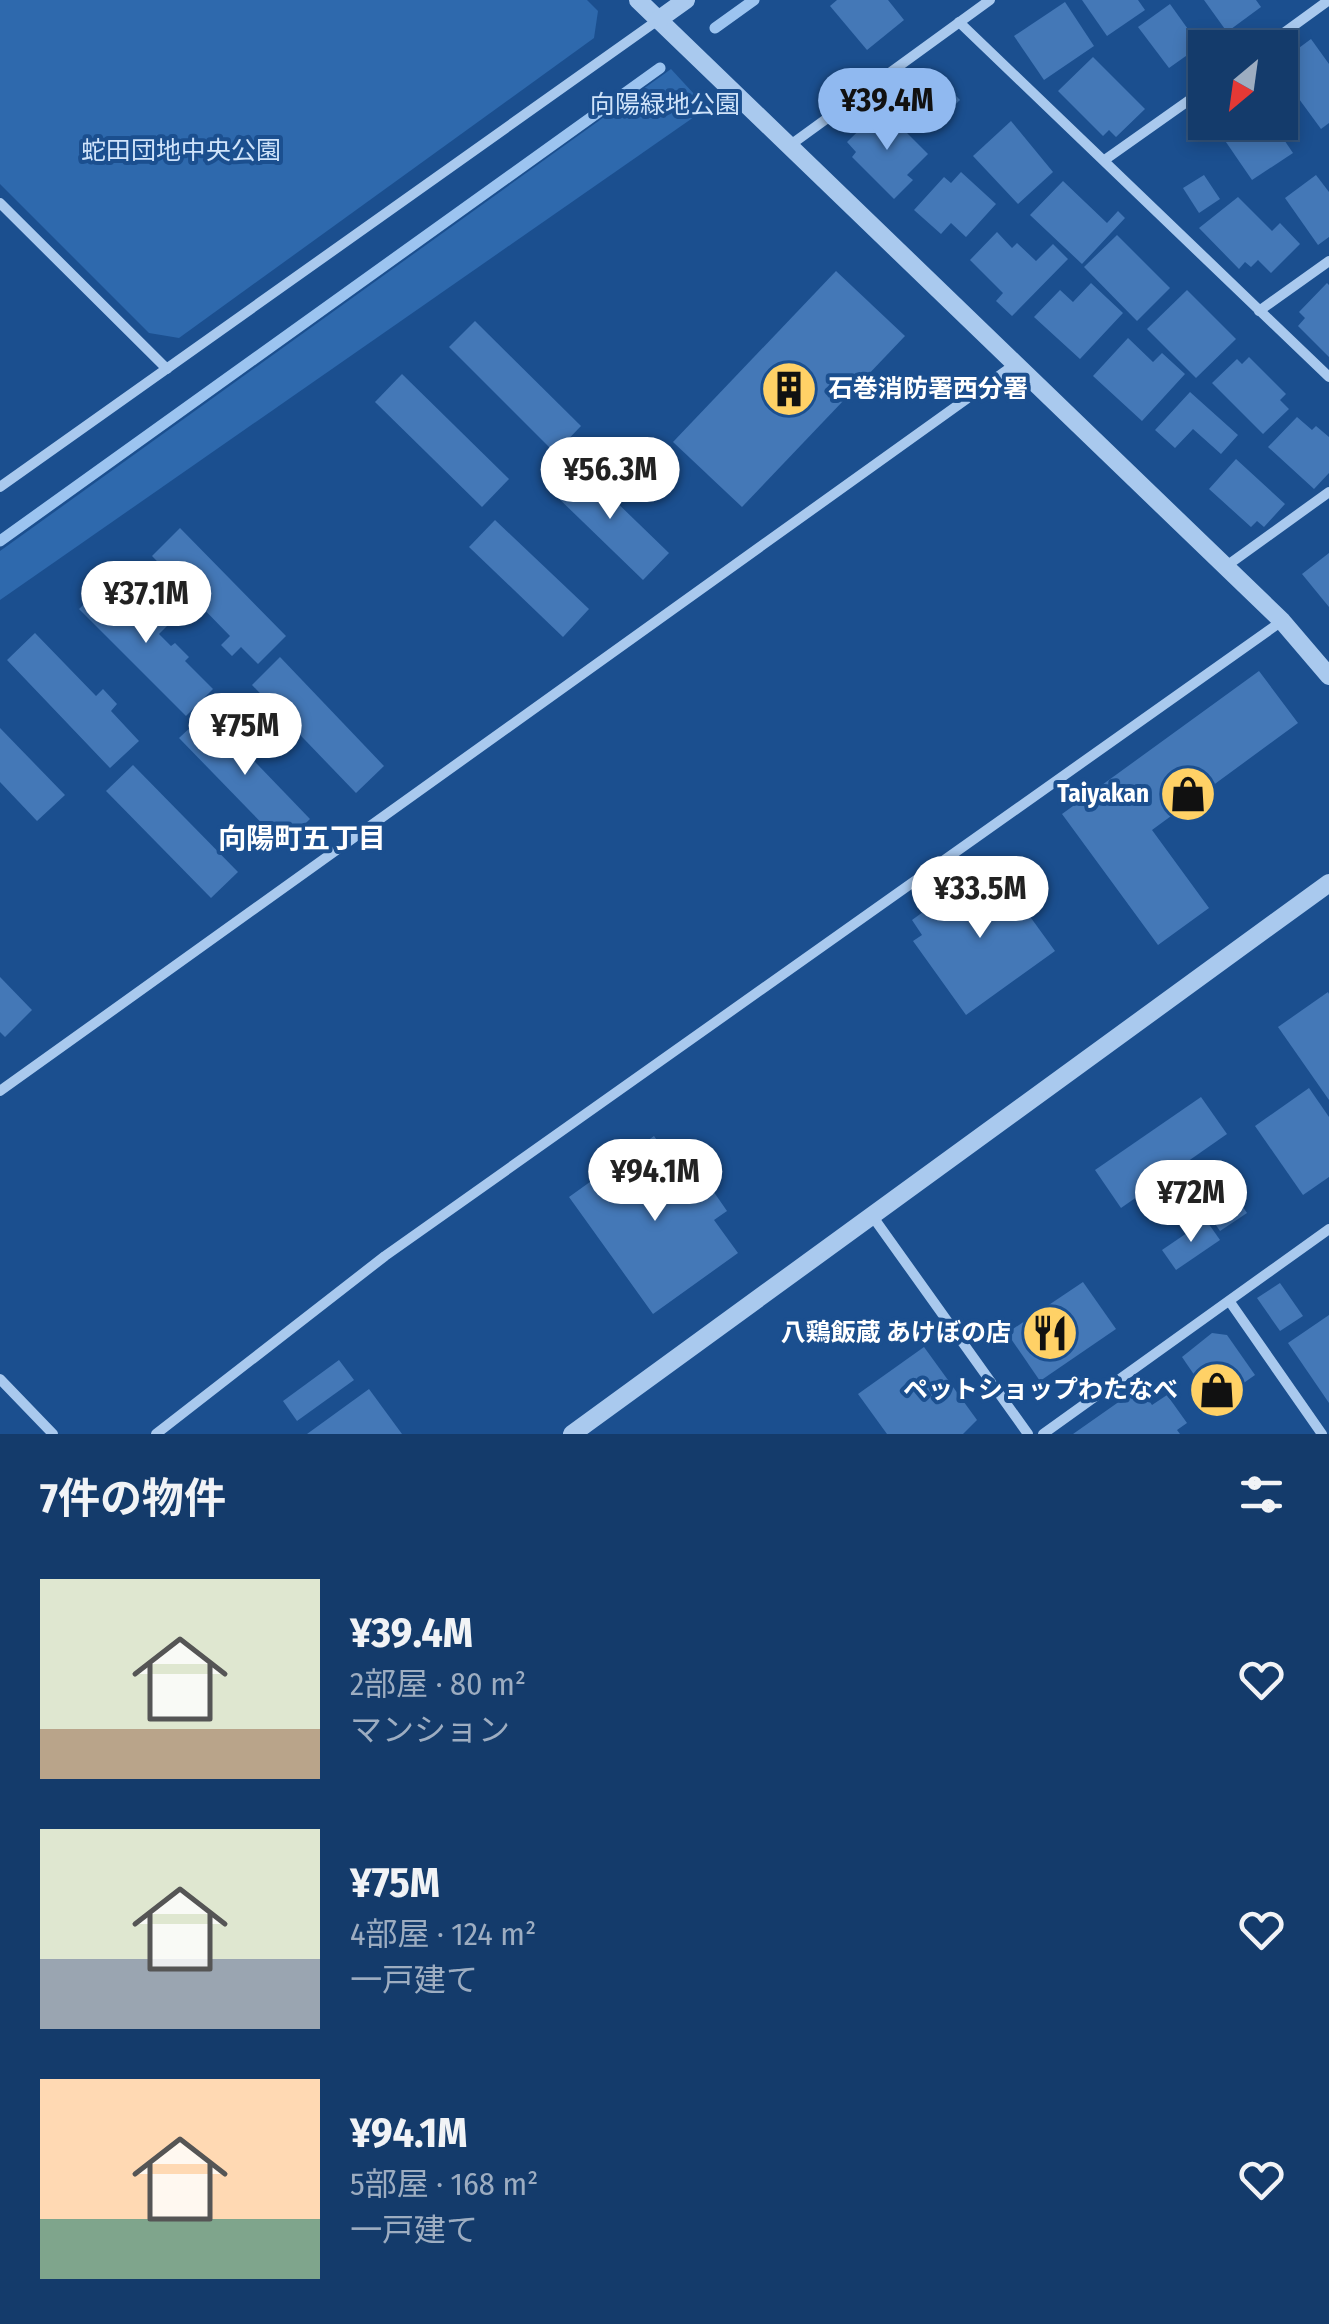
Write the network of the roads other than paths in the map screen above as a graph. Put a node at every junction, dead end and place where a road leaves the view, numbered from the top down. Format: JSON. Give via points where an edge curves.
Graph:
{"nodes":[{"id":1,"x":638,"y":0,"type":"edge"},
{"id":2,"x":686,"y":0,"type":"edge"},
{"id":3,"x":990,"y":0,"type":"edge"},
{"id":4,"x":1329,"y":0,"type":"edge"},
{"id":5,"x":658,"y":20,"type":"junction"},
{"id":6,"x":959,"y":22,"type":"junction"},
{"id":7,"x":1288,"y":30,"type":"edge"},
{"id":8,"x":1188,"y":101,"type":"edge"},
{"id":9,"x":789,"y":146,"type":"junction"},
{"id":10,"x":1106,"y":159,"type":"junction"},
{"id":11,"x":0,"y":203,"type":"edge"},
{"id":12,"x":1329,"y":260,"type":"edge"},
{"id":13,"x":1259,"y":311,"type":"junction"},
{"id":14,"x":1014,"y":364,"type":"junction"},
{"id":15,"x":166,"y":369,"type":"junction"},
{"id":16,"x":1329,"y":377,"type":"edge"},
{"id":17,"x":0,"y":487,"type":"edge"},
{"id":18,"x":1329,"y":492,"type":"edge"},
{"id":19,"x":1224,"y":568,"type":"junction"},
{"id":20,"x":1282,"y":621,"type":"junction"},
{"id":21,"x":1329,"y":676,"type":"edge"},
{"id":22,"x":1329,"y":883,"type":"edge"},
{"id":23,"x":0,"y":1091,"type":"edge"},
{"id":24,"x":872,"y":1217,"type":"junction"},
{"id":25,"x":1329,"y":1229,"type":"edge"},
{"id":26,"x":1230,"y":1302,"type":"junction"},
{"id":27,"x":0,"y":1378,"type":"edge"},
{"id":28,"x":53,"y":1434,"type":"edge"},
{"id":29,"x":156,"y":1434,"type":"edge"},
{"id":30,"x":572,"y":1434,"type":"edge"},
{"id":31,"x":1028,"y":1434,"type":"edge"},
{"id":32,"x":1043,"y":1434,"type":"edge"},
{"id":33,"x":1322,"y":1434,"type":"edge"}],
"edges":[{"from":1,"to":5,"type":"street"},
{"from":2,"to":5,"type":"street"},
{"from":3,"to":6,"type":"street"},
{"from":4,"to":7,"type":"street"},
{"from":5,"to":9,"type":"street"},
{"from":5,"to":15,"type":"street"},
{"from":6,"to":9,"type":"street"},
{"from":6,"to":10,"type":"street"},
{"from":8,"to":10,"type":"street"},
{"from":9,"to":14,"type":"street"},
{"from":10,"to":13,"type":"street"},
{"from":11,"to":15,"type":"street"},
{"from":12,"to":13,"type":"street"},
{"from":13,"to":16,"type":"street"},
{"from":14,"to":19,"type":"street"},
{"from":14,"to":23,"type":"street"},
{"from":15,"to":17,"type":"street"},
{"from":18,"to":19,"type":"street"},
{"from":19,"to":20,"type":"street"},
{"from":20,"to":21,"type":"street"},
{"from":20,"to":29,"type":"street","via":[[385,1256]]},
{"from":22,"to":24,"type":"street"},
{"from":24,"to":30,"type":"street"},
{"from":24,"to":31,"type":"street"},
{"from":25,"to":26,"type":"street"},
{"from":26,"to":32,"type":"street"},
{"from":26,"to":33,"type":"street"},
{"from":27,"to":28,"type":"street"}]}
